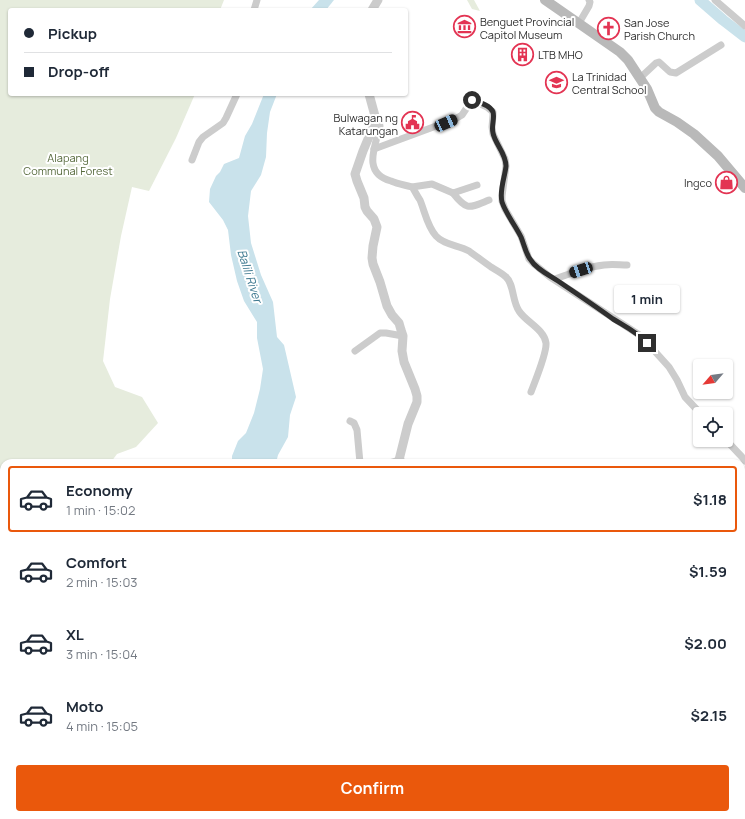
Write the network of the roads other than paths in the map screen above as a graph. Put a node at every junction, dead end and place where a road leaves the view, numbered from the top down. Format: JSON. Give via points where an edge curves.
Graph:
{"nodes":[{"id":1,"x":545,"y":0,"type":"edge"},
{"id":2,"x":588,"y":0,"type":"edge"},
{"id":3,"x":715,"y":0,"type":"edge"},
{"id":4,"x":579,"y":23,"type":"junction"},
{"id":5,"x":745,"y":26,"type":"edge"},
{"id":6,"x":720,"y":44,"type":"dead end"},
{"id":7,"x":640,"y":78,"type":"junction"},
{"id":8,"x":236,"y":96,"type":"edge"},
{"id":9,"x":370,"y":96,"type":"edge"},
{"id":10,"x":374,"y":116,"type":"junction"},
{"id":11,"x":374,"y":149,"type":"junction"},
{"id":12,"x":192,"y":160,"type":"dead end"},
{"id":13,"x":477,"y":186,"type":"dead end"},
{"id":14,"x":412,"y":187,"type":"junction"},
{"id":15,"x":745,"y":188,"type":"edge"},
{"id":16,"x":453,"y":193,"type":"junction"},
{"id":17,"x":489,"y":200,"type":"dead end"},
{"id":18,"x":627,"y":265,"type":"dead end"},
{"id":19,"x":555,"y":279,"type":"junction"},
{"id":20,"x":403,"y":336,"type":"junction"},
{"id":21,"x":355,"y":351,"type":"dead end"},
{"id":22,"x":531,"y":392,"type":"dead end"},
{"id":23,"x":694,"y":407,"type":"edge"},
{"id":24,"x":350,"y":421,"type":"dead end"},
{"id":25,"x":733,"y":447,"type":"edge"},
{"id":26,"x":360,"y":459,"type":"edge"},
{"id":27,"x":401,"y":459,"type":"edge"},
{"id":28,"x":744,"y":459,"type":"edge"}],
"edges":[{"from":1,"to":4,"type":"main road"},
{"from":2,"to":4,"type":"street","via":[[589,6]]},
{"from":3,"to":5,"type":"street"},
{"from":4,"to":7,"type":"main road","via":[[620,52]]},
{"from":6,"to":7,"type":"street","via":[[676,73],[670,72],[659,62]]},
{"from":7,"to":15,"type":"main road","via":[[655,108],[694,134],[718,156]]},
{"from":8,"to":12,"type":"street","via":[[223,123],[203,137]]},
{"from":9,"to":10,"type":"street"},
{"from":10,"to":11,"type":"street","via":[[380,126]]},
{"from":10,"to":20,"type":"street","via":[[371,132],[355,174],[365,207],[377,227],[372,258],[374,270],[387,306],[399,323]]},
{"from":11,"to":14,"type":"street","via":[[372,162],[377,174],[390,181]]},
{"from":11,"to":19,"type":"street","via":[[455,119],[462,115],[472,100],[487,107],[493,112],[493,134],[505,159],[502,196],[505,209],[530,259]]},
{"from":13,"to":16,"type":"street"},
{"from":14,"to":16,"type":"street","via":[[432,184]]},
{"from":14,"to":22,"type":"street","via":[[437,237],[468,251],[506,277],[511,284],[519,311],[543,336],[546,348]]},
{"from":16,"to":17,"type":"street","via":[[460,202],[469,206]]},
{"from":18,"to":19,"type":"street","via":[[594,267]]},
{"from":19,"to":23,"type":"street","via":[[641,336],[669,367],[685,397]]},
{"from":20,"to":21,"type":"street","via":[[380,333]]},
{"from":20,"to":27,"type":"street","via":[[404,362],[415,388],[417,402],[406,428]]},
{"from":24,"to":26,"type":"street","via":[[357,430]]},
{"from":25,"to":28,"type":"street"}]}
